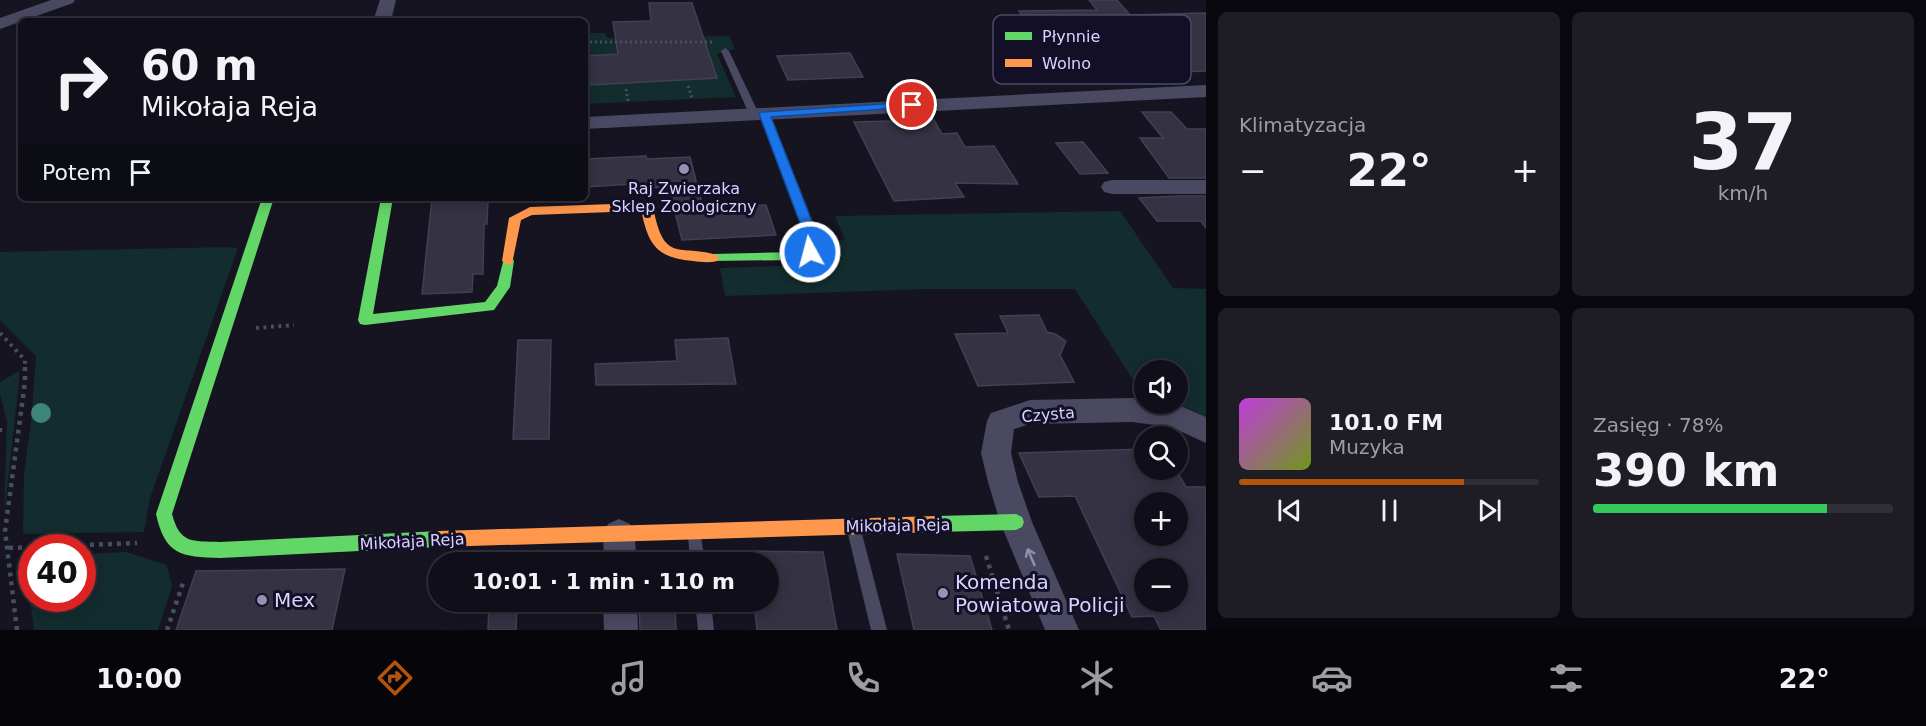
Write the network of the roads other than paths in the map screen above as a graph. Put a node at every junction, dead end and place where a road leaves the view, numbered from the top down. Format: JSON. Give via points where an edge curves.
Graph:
{"nodes":[{"id":1,"x":67,"y":0,"type":"edge"},
{"id":2,"x":388,"y":0,"type":"edge"},
{"id":3,"x":383,"y":18,"type":"edge"},
{"id":4,"x":0,"y":24,"type":"edge"},
{"id":5,"x":725,"y":51,"type":"road end"},
{"id":6,"x":1206,"y":91,"type":"edge"},
{"id":7,"x":759,"y":114,"type":"junction"},
{"id":8,"x":588,"y":123,"type":"edge"},
{"id":9,"x":1112,"y":187,"type":"dead end"},
{"id":10,"x":1206,"y":187,"type":"edge"},
{"id":11,"x":267,"y":201,"type":"edge"},
{"id":12,"x":386,"y":201,"type":"edge"},
{"id":13,"x":1206,"y":431,"type":"edge"},
{"id":14,"x":1016,"y":522,"type":"junction"},
{"id":15,"x":853,"y":526,"type":"junction"},
{"id":16,"x":695,"y":530,"type":"junction"},
{"id":17,"x":619,"y":548,"type":"edge"},
{"id":18,"x":697,"y":552,"type":"edge"},
{"id":19,"x":620,"y":612,"type":"edge"},
{"id":20,"x":704,"y":612,"type":"edge"},
{"id":21,"x":621,"y":630,"type":"edge"},
{"id":22,"x":706,"y":630,"type":"edge"},
{"id":23,"x":879,"y":630,"type":"edge"},
{"id":24,"x":1062,"y":630,"type":"edge"}],
"edges":[{"from":1,"to":4,"type":"street"},
{"from":2,"to":3,"type":"street"},
{"from":5,"to":7,"type":"lane"},
{"from":6,"to":7,"type":"street"},
{"from":7,"to":8,"type":"street"},
{"from":7,"to":12,"type":"street","via":[[813,239],[810,252],[795,256],[691,258],[671,254],[657,243],[648,212],[640,207],[530,211],[515,218],[506,285],[500,298],[489,307],[365,320]]},
{"from":9,"to":10,"type":"street"},
{"from":11,"to":17,"type":"street","name":"Mikołaja Reja","via":[[164,514],[166,533],[177,546],[220,550],[492,537]]},
{"from":13,"to":14,"type":"street","name":"Czysta","via":[[1176,417],[1132,410],[1030,412],[1001,421],[996,453]]},
{"from":14,"to":15,"type":"street","name":"Mikołaja Reja"},
{"from":24,"to":14,"type":"street","name":"Czysta","one_way":true},
{"from":15,"to":16,"type":"street","name":"Mikołaja Reja"},
{"from":15,"to":23,"type":"lane"},
{"from":16,"to":17,"type":"street","name":"Mikołaja Reja"},
{"from":16,"to":18,"type":"lane"},
{"from":19,"to":21,"type":"street"},
{"from":20,"to":22,"type":"lane"}]}
